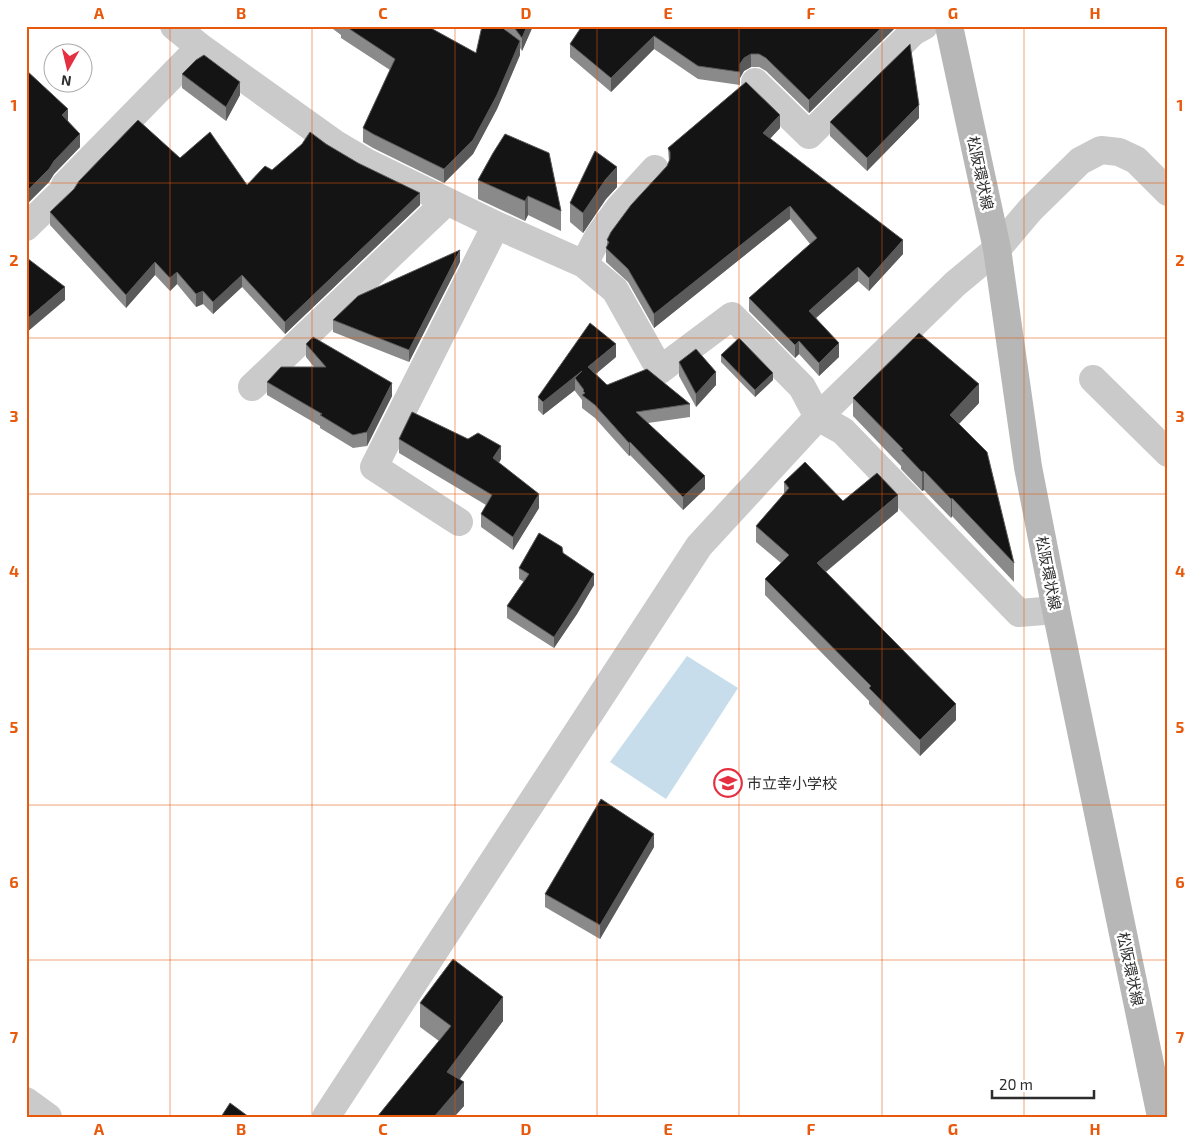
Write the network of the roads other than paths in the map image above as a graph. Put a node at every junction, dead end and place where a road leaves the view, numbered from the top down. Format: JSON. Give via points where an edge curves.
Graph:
{"nodes":[{"id":1,"x":174,"y":26,"type":"edge"},
{"id":2,"x":924,"y":26,"type":"edge"},
{"id":3,"x":949,"y":26,"type":"edge"},
{"id":4,"x":200,"y":46,"type":"junction"},
{"id":5,"x":755,"y":82,"type":"dead end"},
{"id":6,"x":655,"y":169,"type":"dead end"},
{"id":7,"x":1168,"y":192,"type":"edge"},
{"id":8,"x":446,"y":202,"type":"junction"},
{"id":9,"x":496,"y":225,"type":"junction"},
{"id":10,"x":26,"y":227,"type":"edge"},
{"id":11,"x":997,"y":249,"type":"junction"},
{"id":12,"x":584,"y":264,"type":"junction"},
{"id":13,"x":1093,"y":379,"type":"dead end"},
{"id":14,"x":252,"y":387,"type":"dead end"},
{"id":15,"x":818,"y":417,"type":"junction"},
{"id":16,"x":1168,"y":454,"type":"edge"},
{"id":17,"x":459,"y":522,"type":"dead end"},
{"id":18,"x":1056,"y":610,"type":"junction"},
{"id":19,"x":26,"y":1100,"type":"edge"},
{"id":20,"x":1162,"y":1104,"type":"edge"},
{"id":21,"x":48,"y":1117,"type":"edge"},
{"id":22,"x":326,"y":1117,"type":"edge"}],
"edges":[{"from":1,"to":4,"type":"street"},
{"from":2,"to":5,"type":"street","via":[[913,32],[808,135]]},
{"from":3,"to":11,"type":"main road","name":"松阪環状線"},
{"from":4,"to":8,"type":"street","via":[[334,143]]},
{"from":4,"to":10,"type":"street"},
{"from":6,"to":12,"type":"street","via":[[619,208]]},
{"from":7,"to":11,"type":"street","via":[[1136,160],[1119,152],[1101,150],[1080,161],[1031,209]]},
{"from":8,"to":9,"type":"street"},
{"from":8,"to":14,"type":"street"},
{"from":9,"to":12,"type":"street"},
{"from":9,"to":17,"type":"street","via":[[374,467]]},
{"from":11,"to":15,"type":"street","via":[[955,284]]},
{"from":11,"to":18,"type":"main road","name":"松阪環状線","via":[[1028,467]]},
{"from":12,"to":15,"type":"street","via":[[615,290],[660,370],[732,316],[802,387]]},
{"from":13,"to":16,"type":"street"},
{"from":15,"to":18,"type":"street","via":[[843,431],[1019,613]]},
{"from":15,"to":22,"type":"street","via":[[699,546]]},
{"from":18,"to":20,"type":"main road","name":"松阪環状線"},
{"from":19,"to":21,"type":"street"}]}
